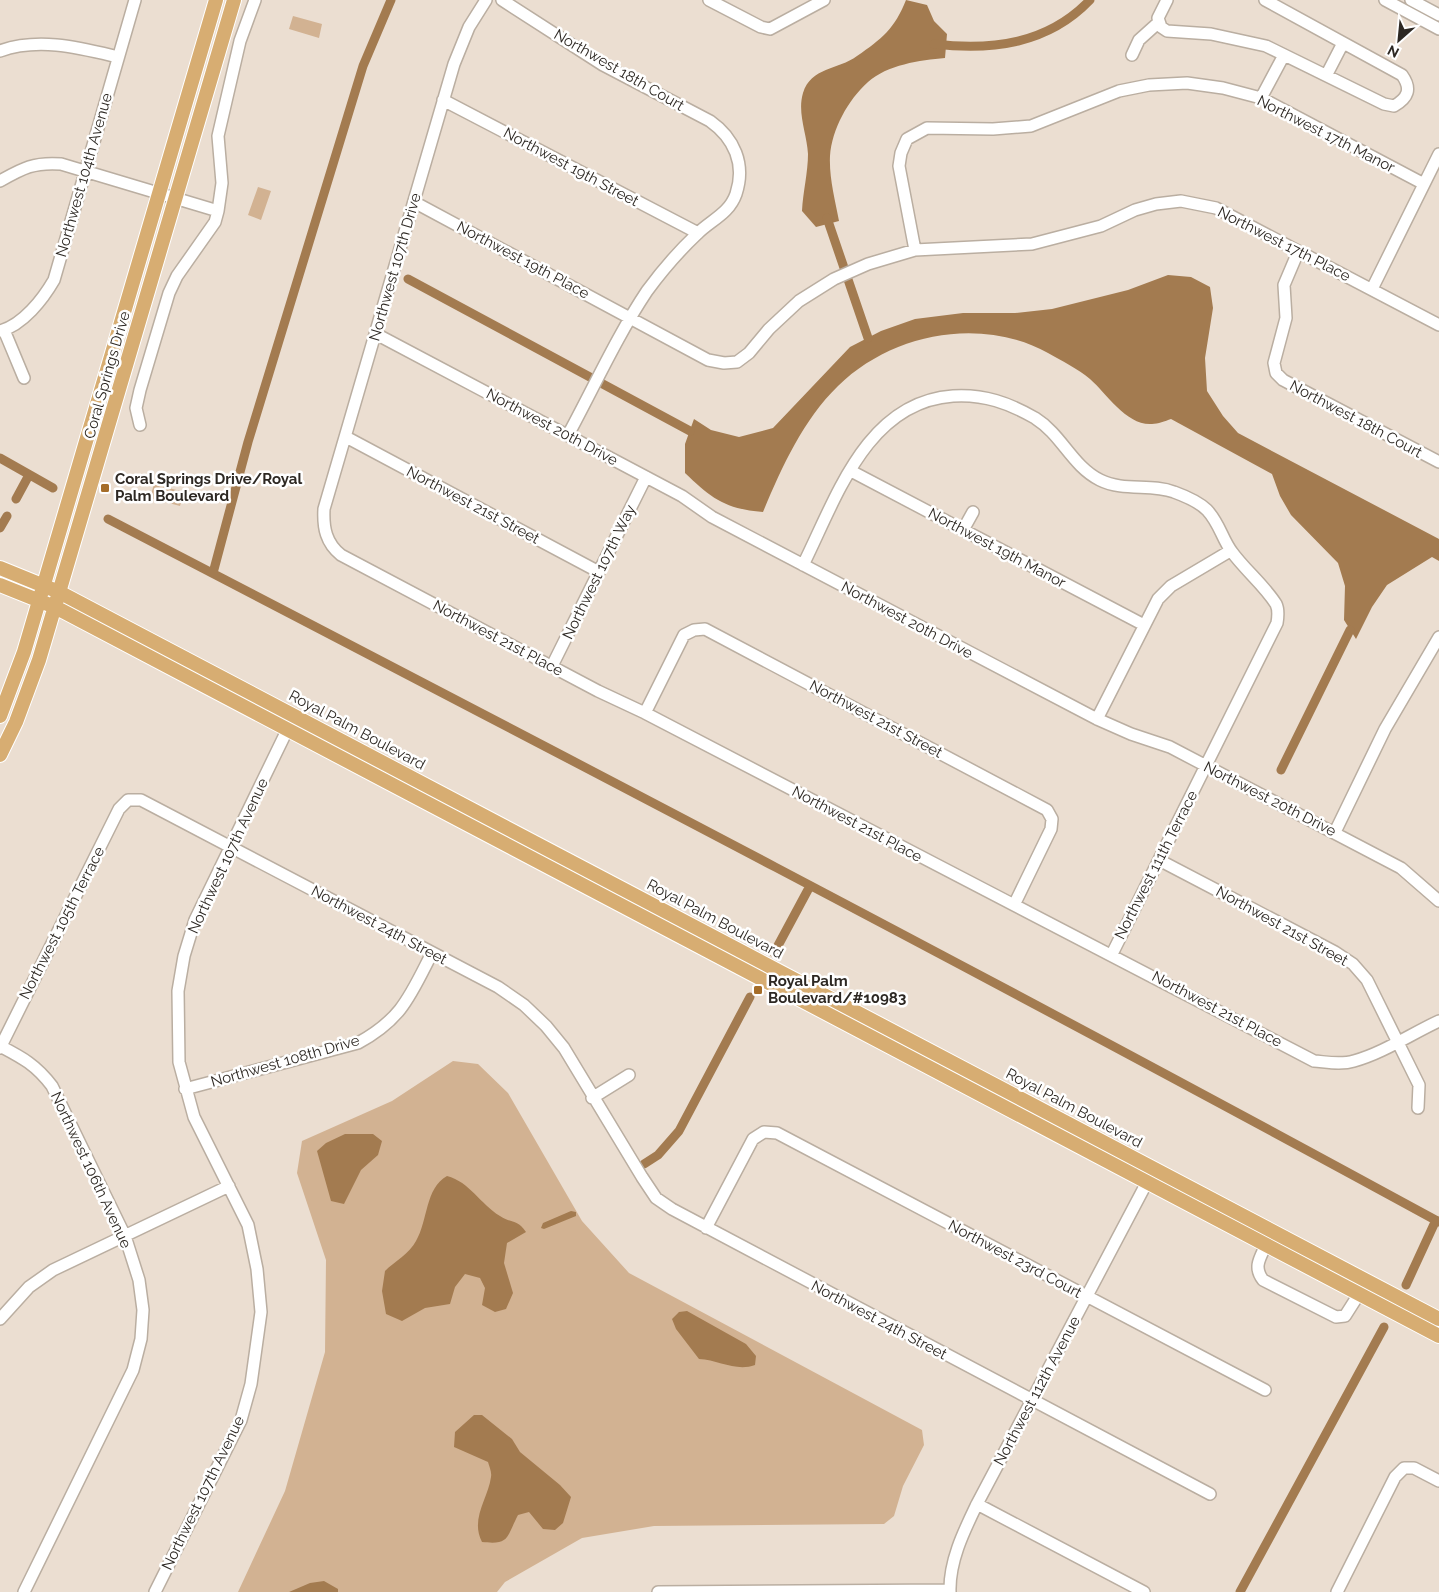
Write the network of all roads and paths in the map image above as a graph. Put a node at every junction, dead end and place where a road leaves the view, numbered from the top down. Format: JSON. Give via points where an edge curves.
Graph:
{"nodes":[{"id":1,"x":136,"y":0,"type":"edge"},
{"id":2,"x":216,"y":0,"type":"edge"},
{"id":3,"x":234,"y":0,"type":"edge"},
{"id":4,"x":255,"y":0,"type":"edge"},
{"id":5,"x":486,"y":0,"type":"edge"},
{"id":6,"x":502,"y":0,"type":"edge"},
{"id":7,"x":709,"y":0,"type":"edge"},
{"id":8,"x":824,"y":0,"type":"edge"},
{"id":9,"x":1167,"y":0,"type":"edge"},
{"id":10,"x":1265,"y":0,"type":"edge"},
{"id":11,"x":1384,"y":0,"type":"edge"},
{"id":12,"x":1411,"y":0,"type":"edge"},
{"id":13,"x":1439,"y":15,"type":"edge"},
{"id":14,"x":1159,"y":22,"type":"junction"},
{"id":15,"x":1439,"y":29,"type":"edge"},
{"id":16,"x":1343,"y":43,"type":"junction"},
{"id":17,"x":0,"y":51,"type":"edge"},
{"id":18,"x":1132,"y":55,"type":"dead end"},
{"id":19,"x":1284,"y":55,"type":"junction"},
{"id":20,"x":118,"y":57,"type":"junction"},
{"id":21,"x":1327,"y":74,"type":"junction"},
{"id":22,"x":1261,"y":98,"type":"junction"},
{"id":23,"x":443,"y":100,"type":"junction"},
{"id":24,"x":1439,"y":154,"type":"edge"},
{"id":25,"x":85,"y":172,"type":"junction"},
{"id":26,"x":0,"y":181,"type":"edge"},
{"id":27,"x":1424,"y":184,"type":"junction"},
{"id":28,"x":159,"y":193,"type":"junction"},
{"id":29,"x":176,"y":198,"type":"junction"},
{"id":30,"x":414,"y":202,"type":"junction"},
{"id":31,"x":218,"y":211,"type":"junction"},
{"id":32,"x":698,"y":233,"type":"junction"},
{"id":33,"x":915,"y":250,"type":"junction"},
{"id":34,"x":1298,"y":252,"type":"junction"},
{"id":35,"x":1372,"y":289,"type":"junction"},
{"id":36,"x":631,"y":318,"type":"junction"},
{"id":37,"x":1439,"y":325,"type":"edge"},
{"id":38,"x":2,"y":330,"type":"edge"},
{"id":39,"x":376,"y":334,"type":"junction"},
{"id":40,"x":24,"y":378,"type":"dead end"},
{"id":41,"x":140,"y":426,"type":"dead end"},
{"id":42,"x":568,"y":435,"type":"junction"},
{"id":43,"x":346,"y":437,"type":"junction"},
{"id":44,"x":1439,"y":462,"type":"edge"},
{"id":45,"x":850,"y":471,"type":"junction"},
{"id":46,"x":646,"y":477,"type":"junction"},
{"id":47,"x":973,"y":512,"type":"dead end"},
{"id":48,"x":963,"y":530,"type":"junction"},
{"id":49,"x":327,"y":539,"type":"joint"},
{"id":50,"x":1230,"y":550,"type":"junction"},
{"id":51,"x":803,"y":565,"type":"junction"},
{"id":52,"x":0,"y":568,"type":"edge"},
{"id":53,"x":599,"y":572,"type":"junction"},
{"id":54,"x":44,"y":584,"type":"junction"},
{"id":55,"x":0,"y":585,"type":"edge"},
{"id":56,"x":59,"y":592,"type":"junction"},
{"id":57,"x":39,"y":600,"type":"junction"},
{"id":58,"x":55,"y":608,"type":"junction"},
{"id":59,"x":1144,"y":625,"type":"junction"},
{"id":60,"x":1439,"y":637,"type":"edge"},
{"id":61,"x":552,"y":666,"type":"junction"},
{"id":62,"x":644,"y":713,"type":"junction"},
{"id":63,"x":0,"y":716,"type":"edge"},
{"id":64,"x":294,"y":716,"type":"junction"},
{"id":65,"x":1097,"y":719,"type":"junction"},
{"id":66,"x":287,"y":730,"type":"junction"},
{"id":67,"x":0,"y":755,"type":"edge"},
{"id":68,"x":1206,"y":766,"type":"junction"},
{"id":69,"x":128,"y":800,"type":"joint"},
{"id":70,"x":1335,"y":832,"type":"junction"},
{"id":71,"x":231,"y":847,"type":"junction"},
{"id":72,"x":1159,"y":860,"type":"junction"},
{"id":73,"x":1439,"y":901,"type":"edge"},
{"id":74,"x":1014,"y":905,"type":"junction"},
{"id":75,"x":432,"y":953,"type":"junction"},
{"id":76,"x":1112,"y":954,"type":"junction"},
{"id":77,"x":1439,"y":1021,"type":"edge"},
{"id":78,"x":1398,"y":1041,"type":"junction"},
{"id":79,"x":0,"y":1047,"type":"edge"},
{"id":80,"x":630,"y":1075,"type":"dead end"},
{"id":81,"x":185,"y":1089,"type":"junction"},
{"id":82,"x":592,"y":1098,"type":"junction"},
{"id":83,"x":1418,"y":1108,"type":"dead end"},
{"id":84,"x":1154,"y":1169,"type":"junction"},
{"id":85,"x":1147,"y":1183,"type":"junction"},
{"id":86,"x":229,"y":1186,"type":"junction"},
{"id":87,"x":706,"y":1228,"type":"junction"},
{"id":88,"x":125,"y":1236,"type":"junction"},
{"id":89,"x":1266,"y":1245,"type":"junction"},
{"id":90,"x":1359,"y":1294,"type":"junction"},
{"id":91,"x":1087,"y":1297,"type":"junction"},
{"id":92,"x":0,"y":1319,"type":"edge"},
{"id":93,"x":1439,"y":1319,"type":"edge"},
{"id":94,"x":1439,"y":1336,"type":"edge"},
{"id":95,"x":1265,"y":1390,"type":"dead end"},
{"id":96,"x":1031,"y":1401,"type":"junction"},
{"id":97,"x":1439,"y":1481,"type":"edge"},
{"id":98,"x":1210,"y":1494,"type":"dead end"},
{"id":99,"x":977,"y":1504,"type":"junction"},
{"id":100,"x":949,"y":1591,"type":"edge"},
{"id":101,"x":24,"y":1592,"type":"edge"},
{"id":102,"x":155,"y":1592,"type":"edge"},
{"id":103,"x":658,"y":1592,"type":"edge"},
{"id":104,"x":1144,"y":1592,"type":"edge"},
{"id":105,"x":1337,"y":1592,"type":"edge"}],
"edges":[{"from":1,"to":20,"type":"street","name":"Northwest 104th Avenue"},
{"from":2,"to":28,"type":"main road","name":"Coral Springs Drive"},
{"from":3,"to":29,"type":"main road","name":"Coral Springs Drive"},
{"from":4,"to":31,"type":"street","via":[[240,41],[218,136],[222,183]]},
{"from":5,"to":23,"type":"street","name":"Northwest 107th Drive","via":[[469,26]]},
{"from":6,"to":32,"type":"street","name":"Northwest 18th Court","via":[[603,65],[724,131],[738,157],[736,193],[728,208]]},
{"from":7,"to":8,"type":"street","via":[[770,29]]},
{"from":9,"to":14,"type":"street"},
{"from":10,"to":16,"type":"street"},
{"from":11,"to":15,"type":"street"},
{"from":12,"to":13,"type":"street"},
{"from":14,"to":18,"type":"street","via":[[1139,40]]},
{"from":14,"to":19,"type":"street","via":[[1168,31],[1211,34],[1266,46]]},
{"from":16,"to":21,"type":"street"},
{"from":16,"to":21,"type":"street","via":[[1402,75],[1409,91],[1403,101],[1394,106],[1384,104]]},
{"from":17,"to":20,"type":"street","via":[[39,44],[73,46]]},
{"from":19,"to":21,"type":"street"},
{"from":19,"to":22,"type":"street"},
{"from":20,"to":25,"type":"street","name":"Northwest 104th Avenue"},
{"from":22,"to":27,"type":"street","name":"Northwest 17th Manor"},
{"from":22,"to":33,"type":"street","name":"Northwest 17th Manor","via":[[1187,83],[1149,85],[1092,101],[1031,126],[993,130],[927,128],[907,139],[900,152],[899,166]]},
{"from":23,"to":30,"type":"street","name":"Northwest 107th Drive"},
{"from":23,"to":32,"type":"street","name":"Northwest 19th Street"},
{"from":24,"to":27,"type":"street"},
{"from":25,"to":26,"type":"street","via":[[61,164],[43,163],[25,167]]},
{"from":25,"to":28,"type":"street"},
{"from":25,"to":38,"type":"street","name":"Northwest 104th Avenue","via":[[54,280],[42,301]]},
{"from":27,"to":35,"type":"street"},
{"from":28,"to":29,"type":"street"},
{"from":28,"to":54,"type":"main road","name":"Coral Springs Drive"},
{"from":29,"to":31,"type":"street"},
{"from":29,"to":56,"type":"main road","name":"Coral Springs Drive"},
{"from":30,"to":36,"type":"street","name":"Northwest 19th Place"},
{"from":30,"to":39,"type":"street","name":"Northwest 107th Drive"},
{"from":31,"to":41,"type":"street","via":[[215,222],[168,293],[136,408]]},
{"from":32,"to":36,"type":"street","via":[[648,290]]},
{"from":33,"to":34,"type":"street","name":"Northwest 17th Place","via":[[1032,244],[1101,226],[1149,206],[1181,201],[1216,208]]},
{"from":33,"to":36,"type":"street","name":"Northwest 19th Place","via":[[868,264],[834,279],[799,302],[769,328],[749,354],[737,362],[708,360]]},
{"from":34,"to":35,"type":"street","name":"Northwest 17th Place"},
{"from":34,"to":44,"type":"street","name":"Northwest 18th Court","via":[[1284,285],[1286,318],[1274,363],[1276,373],[1283,380]]},
{"from":35,"to":37,"type":"street","name":"Northwest 17th Place"},
{"from":36,"to":42,"type":"street"},
{"from":38,"to":40,"type":"street"},
{"from":39,"to":42,"type":"street","name":"Northwest 20th Drive"},
{"from":39,"to":43,"type":"street","name":"Northwest 107th Drive"},
{"from":42,"to":46,"type":"street","name":"Northwest 20th Drive"},
{"from":43,"to":49,"type":"street","name":"Northwest 107th Drive","via":[[324,509],[323,527]]},
{"from":43,"to":53,"type":"street","name":"Northwest 21st Street"},
{"from":45,"to":48,"type":"street","name":"Northwest 19th Manor"},
{"from":45,"to":50,"type":"street","via":[[879,430],[899,413],[941,397],[969,395],[995,399],[1038,420],[1055,435],[1077,464],[1102,481],[1117,487],[1172,491],[1206,509],[1221,528]]},
{"from":45,"to":51,"type":"street"},
{"from":46,"to":51,"type":"street","name":"Northwest 20th Drive","via":[[712,517]]},
{"from":46,"to":53,"type":"street","name":"Northwest 107th Way"},
{"from":47,"to":48,"type":"street"},
{"from":48,"to":59,"type":"street","name":"Northwest 19th Manor"},
{"from":49,"to":61,"type":"street","name":"Northwest 21st Place","via":[[341,555]]},
{"from":50,"to":59,"type":"street","via":[[1170,586],[1158,599]]},
{"from":50,"to":68,"type":"street","name":"Northwest 111th Terrace","via":[[1277,606],[1278,614],[1277,623]]},
{"from":51,"to":65,"type":"street","name":"Northwest 20th Drive"},
{"from":52,"to":54,"type":"main road","name":"Royal Palm Boulevard"},
{"from":53,"to":61,"type":"street","name":"Northwest 107th Way"},
{"from":54,"to":56,"type":"main road","name":"Royal Palm Boulevard"},
{"from":54,"to":57,"type":"main road","name":"Coral Springs Drive"},
{"from":55,"to":57,"type":"main road"},
{"from":56,"to":58,"type":"main road","name":"Coral Springs Drive"},
{"from":56,"to":64,"type":"main road","name":"Royal Palm Boulevard"},
{"from":57,"to":58,"type":"main road"},
{"from":57,"to":63,"type":"main road","name":"Coral Springs Drive"},
{"from":58,"to":66,"type":"main road"},
{"from":58,"to":67,"type":"main road","name":"Coral Springs Drive","via":[[19,716]]},
{"from":59,"to":65,"type":"street"},
{"from":60,"to":70,"type":"street","via":[[1385,730]]},
{"from":61,"to":62,"type":"street","name":"Northwest 21st Place"},
{"from":62,"to":74,"type":"street","name":"Northwest 21st Place"},
{"from":62,"to":74,"type":"street","name":"Northwest 21st Street","via":[[684,634],[694,630],[705,630],[824,691],[1047,810],[1052,819],[1052,829]]},
{"from":64,"to":66,"type":"street","name":"Northwest 107th Avenue"},
{"from":64,"to":84,"type":"main road","name":"Royal Palm Boulevard"},
{"from":65,"to":68,"type":"street","name":"Northwest 20th Drive","via":[[1170,747]]},
{"from":66,"to":71,"type":"street","name":"Northwest 107th Avenue"},
{"from":66,"to":85,"type":"main road"},
{"from":68,"to":70,"type":"street","name":"Northwest 20th Drive"},
{"from":68,"to":72,"type":"street","name":"Northwest 111th Terrace"},
{"from":69,"to":71,"type":"street","name":"Northwest 24th Street","via":[[141,800]]},
{"from":69,"to":79,"type":"street","name":"Northwest 105th Terrace","via":[[119,809]]},
{"from":70,"to":73,"type":"street","name":"Northwest 20th Drive","via":[[1401,868]]},
{"from":71,"to":75,"type":"street","name":"Northwest 24th Street"},
{"from":71,"to":81,"type":"street","name":"Northwest 107th Avenue","via":[[195,920],[184,956],[177,1025],[179,1062]]},
{"from":72,"to":76,"type":"street","name":"Northwest 111th Terrace"},
{"from":72,"to":78,"type":"street","name":"Northwest 21st Street","via":[[1353,964],[1367,980]]},
{"from":74,"to":76,"type":"street","name":"Northwest 21st Place"},
{"from":75,"to":81,"type":"street","name":"Northwest 108th Drive","via":[[406,1003],[393,1019],[358,1044]]},
{"from":75,"to":82,"type":"street","name":"Northwest 24th Street","via":[[498,987],[524,1005],[564,1048]]},
{"from":76,"to":78,"type":"street","name":"Northwest 21st Place","via":[[1314,1061],[1352,1062]]},
{"from":77,"to":78,"type":"street","name":"Northwest 21st Place"},
{"from":78,"to":83,"type":"street","name":"Northwest 21st Street","via":[[1419,1085]]},
{"from":79,"to":88,"type":"street","name":"Northwest 106th Avenue","via":[[26,1059],[52,1086]]},
{"from":80,"to":82,"type":"street"},
{"from":81,"to":86,"type":"street","name":"Northwest 107th Avenue","via":[[203,1135]]},
{"from":82,"to":87,"type":"street","name":"Northwest 24th Street","via":[[656,1198]]},
{"from":84,"to":85,"type":"street","name":"Northwest 112th Avenue"},
{"from":84,"to":93,"type":"main road","name":"Royal Palm Boulevard"},
{"from":85,"to":89,"type":"main road"},
{"from":85,"to":91,"type":"street","name":"Northwest 112th Avenue"},
{"from":86,"to":88,"type":"street"},
{"from":86,"to":102,"type":"street","name":"Northwest 107th Avenue","via":[[248,1225],[257,1269],[261,1312],[251,1384],[241,1420]]},
{"from":87,"to":91,"type":"street","name":"Northwest 23rd Court","via":[[753,1139],[764,1132],[777,1133]]},
{"from":87,"to":96,"type":"street","name":"Northwest 24th Street"},
{"from":88,"to":92,"type":"street","via":[[53,1270],[29,1287]]},
{"from":88,"to":101,"type":"street","name":"Northwest 106th Avenue","via":[[139,1280],[142,1310],[141,1339],[133,1370]]},
{"from":89,"to":90,"type":"main road"},
{"from":89,"to":90,"type":"street","via":[[1257,1272],[1262,1280],[1336,1317],[1345,1316]]},
{"from":90,"to":94,"type":"main road"},
{"from":91,"to":95,"type":"street","name":"Northwest 23rd Court"},
{"from":91,"to":96,"type":"street","name":"Northwest 112th Avenue"},
{"from":96,"to":98,"type":"street","name":"Northwest 24th Street"},
{"from":96,"to":99,"type":"street","name":"Northwest 112th Avenue"},
{"from":97,"to":105,"type":"street","via":[[1414,1468],[1404,1468],[1395,1477]]},
{"from":99,"to":100,"type":"street","name":"Northwest 112th Avenue","via":[[958,1548]]},
{"from":99,"to":104,"type":"street"},
{"from":100,"to":103,"type":"street"}]}
